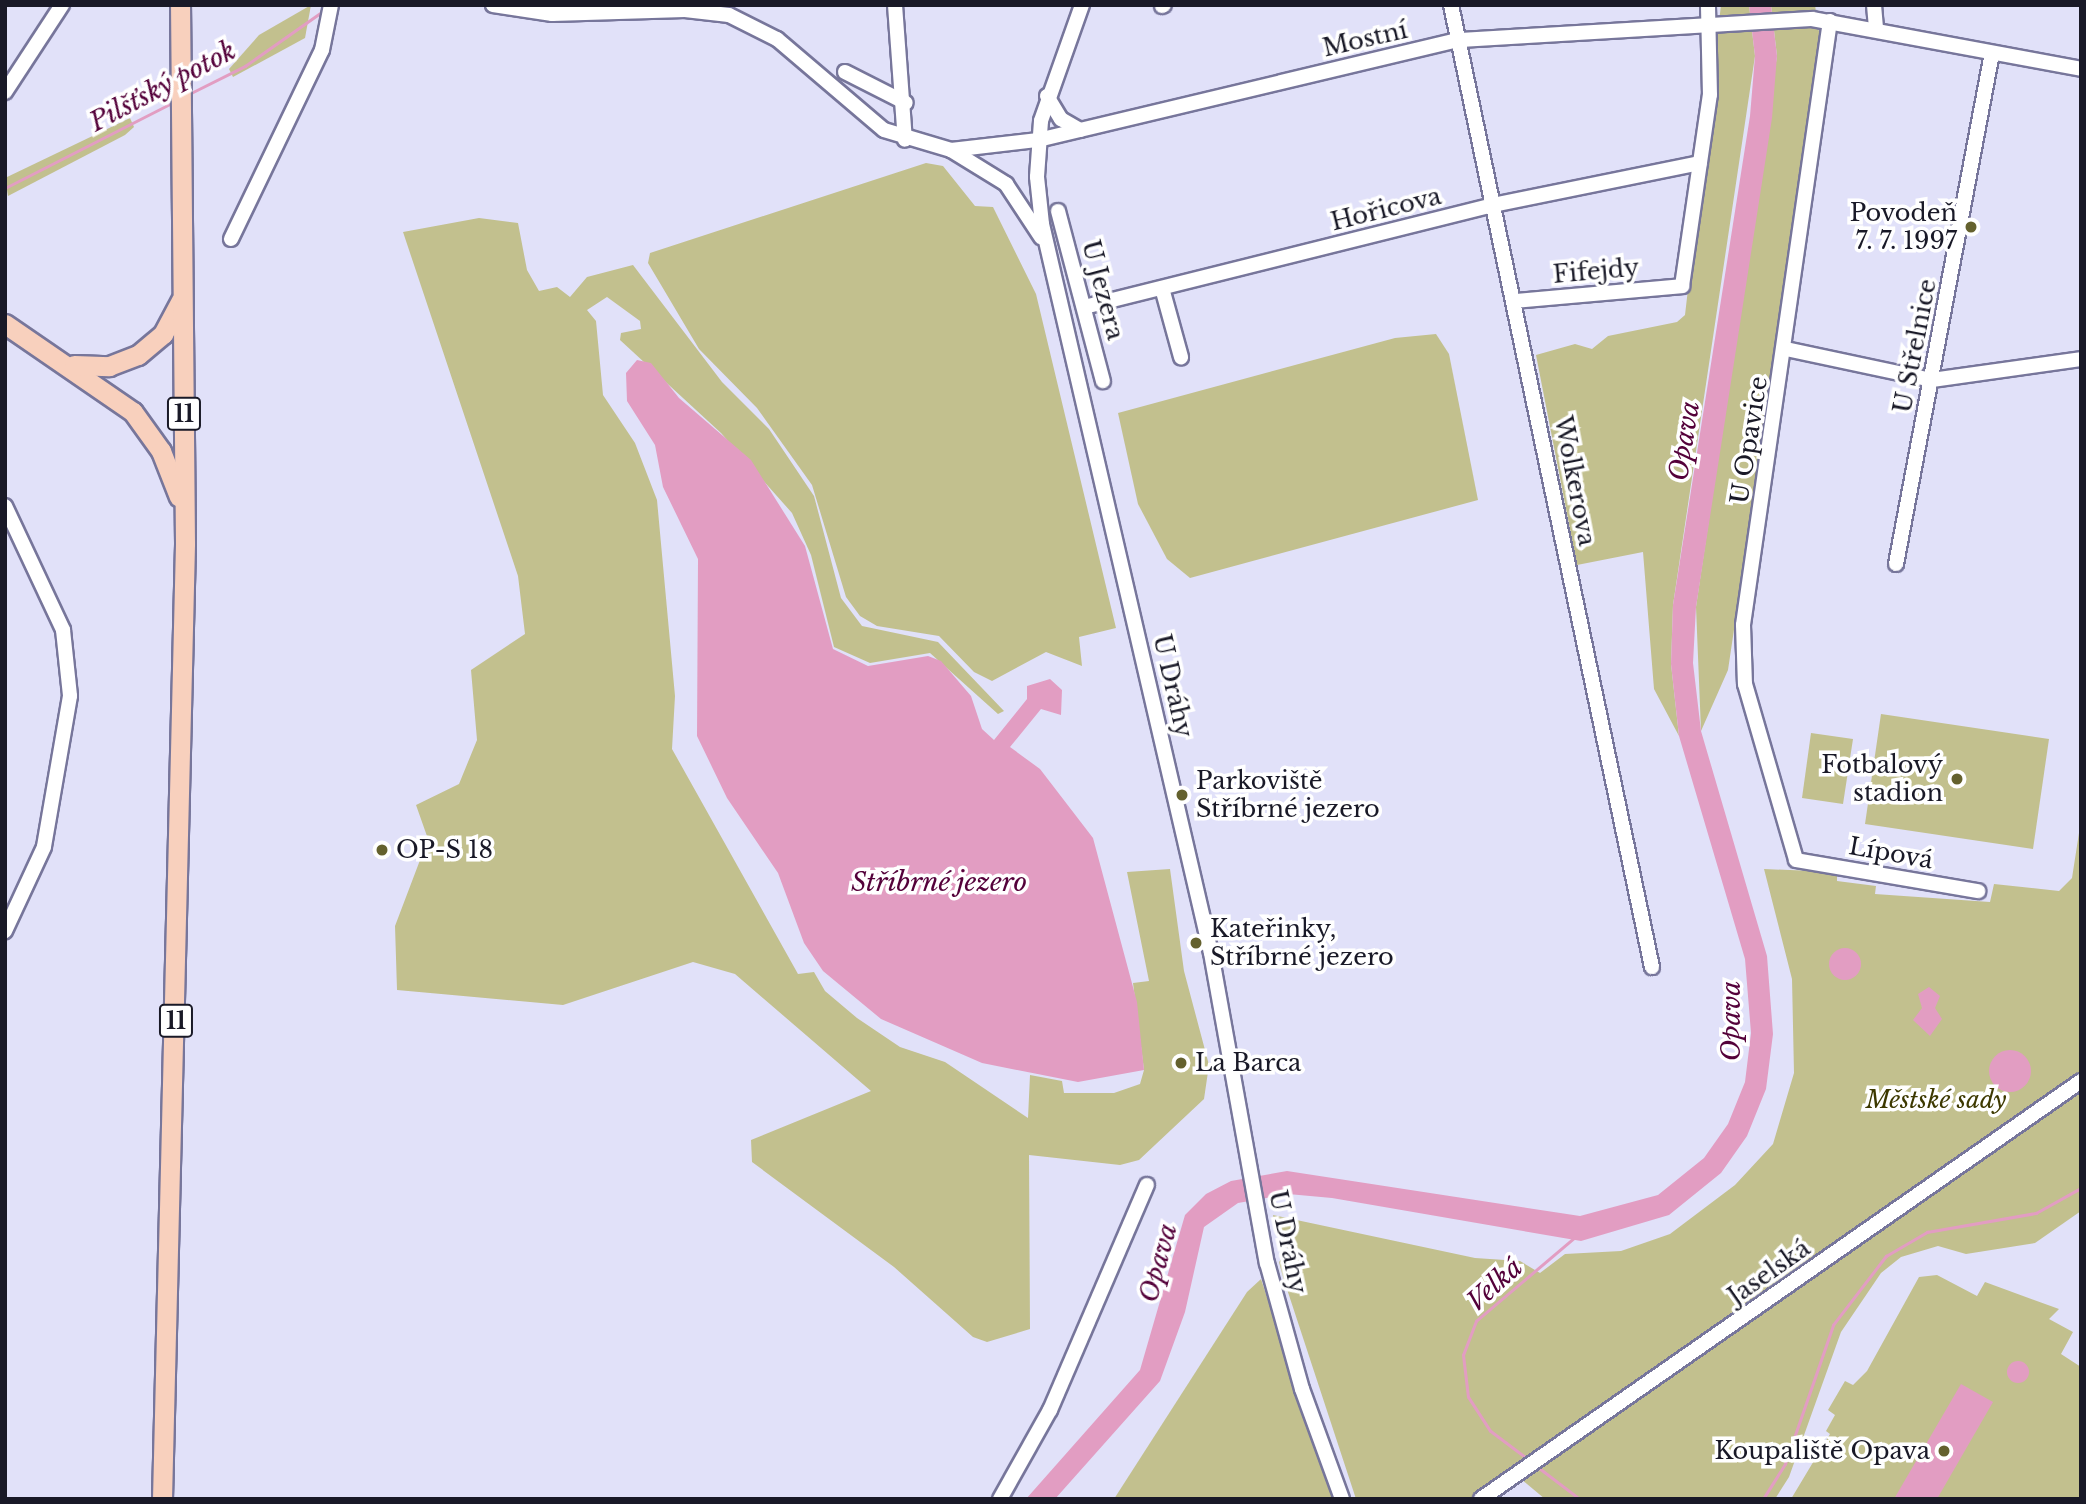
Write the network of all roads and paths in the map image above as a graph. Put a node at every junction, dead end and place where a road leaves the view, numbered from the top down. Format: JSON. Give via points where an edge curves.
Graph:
{"nodes":[{"id":1,"x":62,"y":5,"type":"edge"},
{"id":2,"x":180,"y":5,"type":"edge"},
{"id":3,"x":331,"y":5,"type":"edge"},
{"id":4,"x":493,"y":5,"type":"edge"},
{"id":5,"x":895,"y":5,"type":"edge"},
{"id":6,"x":1082,"y":5,"type":"edge"},
{"id":7,"x":1451,"y":5,"type":"edge"},
{"id":8,"x":1708,"y":5,"type":"edge"},
{"id":9,"x":1874,"y":5,"type":"edge"},
{"id":10,"x":1830,"y":21,"type":"junction"},
{"id":11,"x":1716,"y":25,"type":"junction"},
{"id":12,"x":1876,"y":27,"type":"junction"},
{"id":13,"x":1459,"y":40,"type":"junction"},
{"id":14,"x":1992,"y":53,"type":"junction"},
{"id":15,"x":2081,"y":69,"type":"edge"},
{"id":16,"x":845,"y":72,"type":"dead end"},
{"id":17,"x":5,"y":92,"type":"edge"},
{"id":18,"x":1047,"y":96,"type":"junction"},
{"id":19,"x":906,"y":103,"type":"junction"},
{"id":20,"x":1080,"y":130,"type":"junction"},
{"id":21,"x":905,"y":140,"type":"junction"},
{"id":22,"x":1038,"y":140,"type":"junction"},
{"id":23,"x":951,"y":150,"type":"junction"},
{"id":24,"x":1700,"y":163,"type":"junction"},
{"id":25,"x":1493,"y":205,"type":"junction"},
{"id":26,"x":1058,"y":211,"type":"dead end"},
{"id":27,"x":231,"y":239,"type":"dead end"},
{"id":28,"x":1048,"y":250,"type":"junction"},
{"id":29,"x":184,"y":286,"type":"junction"},
{"id":30,"x":1162,"y":288,"type":"junction"},
{"id":31,"x":1515,"y":301,"type":"junction"},
{"id":32,"x":1084,"y":307,"type":"junction"},
{"id":33,"x":5,"y":324,"type":"edge"},
{"id":34,"x":1786,"y":349,"type":"junction"},
{"id":35,"x":1181,"y":357,"type":"dead end"},
{"id":36,"x":2081,"y":359,"type":"edge"},
{"id":37,"x":59,"y":360,"type":"junction"},
{"id":38,"x":1932,"y":380,"type":"junction"},
{"id":39,"x":1103,"y":381,"type":"dead end"},
{"id":40,"x":5,"y":506,"type":"edge"},
{"id":41,"x":185,"y":543,"type":"junction"},
{"id":42,"x":1896,"y":564,"type":"dead end"},
{"id":43,"x":1796,"y":860,"type":"joint"},
{"id":44,"x":1978,"y":891,"type":"dead end"},
{"id":45,"x":5,"y":931,"type":"edge"},
{"id":46,"x":1652,"y":967,"type":"dead end"},
{"id":47,"x":2081,"y":1081,"type":"edge"},
{"id":48,"x":1147,"y":1185,"type":"dead end"},
{"id":49,"x":162,"y":1499,"type":"edge"},
{"id":50,"x":1000,"y":1499,"type":"edge"},
{"id":51,"x":1342,"y":1499,"type":"edge"},
{"id":52,"x":1481,"y":1499,"type":"edge"}],
"edges":[{"from":1,"to":17,"type":"street"},
{"from":2,"to":29,"type":"main road","number":"11"},
{"from":3,"to":27,"type":"street","via":[[330,22]]},
{"from":4,"to":21,"type":"street","name":"U Dráhy","via":[[552,14],[685,10],[729,15],[777,39]]},
{"from":5,"to":19,"type":"street"},
{"from":6,"to":18,"type":"street"},
{"from":7,"to":13,"type":"street","name":"Wolkerova"},
{"from":8,"to":11,"type":"street"},
{"from":9,"to":12,"type":"street"},
{"from":10,"to":11,"type":"street","name":"Mostní"},
{"from":10,"to":12,"type":"street","name":"Mostní"},
{"from":10,"to":34,"type":"street","name":"U Opavice"},
{"from":11,"to":13,"type":"street","name":"Mostní"},
{"from":11,"to":24,"type":"street"},
{"from":12,"to":14,"type":"street","name":"Mostní"},
{"from":13,"to":20,"type":"street","name":"Mostní"},
{"from":13,"to":25,"type":"street","name":"Wolkerova"},
{"from":14,"to":15,"type":"street","name":"Mostní"},
{"from":14,"to":38,"type":"street","name":"U Střelnice"},
{"from":16,"to":19,"type":"street"},
{"from":18,"to":20,"type":"street","via":[[1060,120]]},
{"from":18,"to":22,"type":"street"},
{"from":19,"to":21,"type":"street"},
{"from":20,"to":22,"type":"street","name":"Mostní"},
{"from":21,"to":23,"type":"street","name":"U Dráhy"},
{"from":22,"to":23,"type":"street","name":"U Dráhy"},
{"from":22,"to":28,"type":"street","name":"U Dráhy","via":[[1037,177]]},
{"from":23,"to":28,"type":"street","name":"U Dráhy","via":[[1006,184]]},
{"from":24,"to":25,"type":"street","name":"Hořicova"},
{"from":24,"to":31,"type":"street","name":"Fifejdy","via":[[1682,286]]},
{"from":25,"to":30,"type":"street","name":"Hořicova"},
{"from":25,"to":31,"type":"street","name":"Wolkerova"},
{"from":26,"to":32,"type":"street","name":"U Jezera"},
{"from":28,"to":51,"type":"street","name":"U Dráhy","via":[[1211,953],[1266,1256],[1302,1389]]},
{"from":29,"to":37,"type":"main road","via":[[169,326],[138,355],[100,368]]},
{"from":29,"to":41,"type":"main road","number":"11"},
{"from":30,"to":32,"type":"street","name":"Hořicova"},
{"from":30,"to":35,"type":"street"},
{"from":31,"to":46,"type":"street","name":"Wolkerova"},
{"from":32,"to":39,"type":"street","name":"U Jezera"},
{"from":33,"to":37,"type":"main road","via":[[25,342]]},
{"from":34,"to":38,"type":"street"},
{"from":34,"to":43,"type":"street","name":"U Opavice","via":[[1743,625],[1754,724]]},
{"from":36,"to":38,"type":"street"},
{"from":37,"to":41,"type":"main road","via":[[121,401],[153,437],[174,480]]},
{"from":38,"to":42,"type":"street","name":"U Střelnice"},
{"from":40,"to":45,"type":"street","via":[[63,629],[70,696],[44,847]]},
{"from":41,"to":49,"type":"main road","number":"11"},
{"from":43,"to":44,"type":"street","name":"Lípová"},
{"from":47,"to":52,"type":"street","name":"Jaselská"},
{"from":48,"to":50,"type":"street","via":[[1050,1410]]}]}
